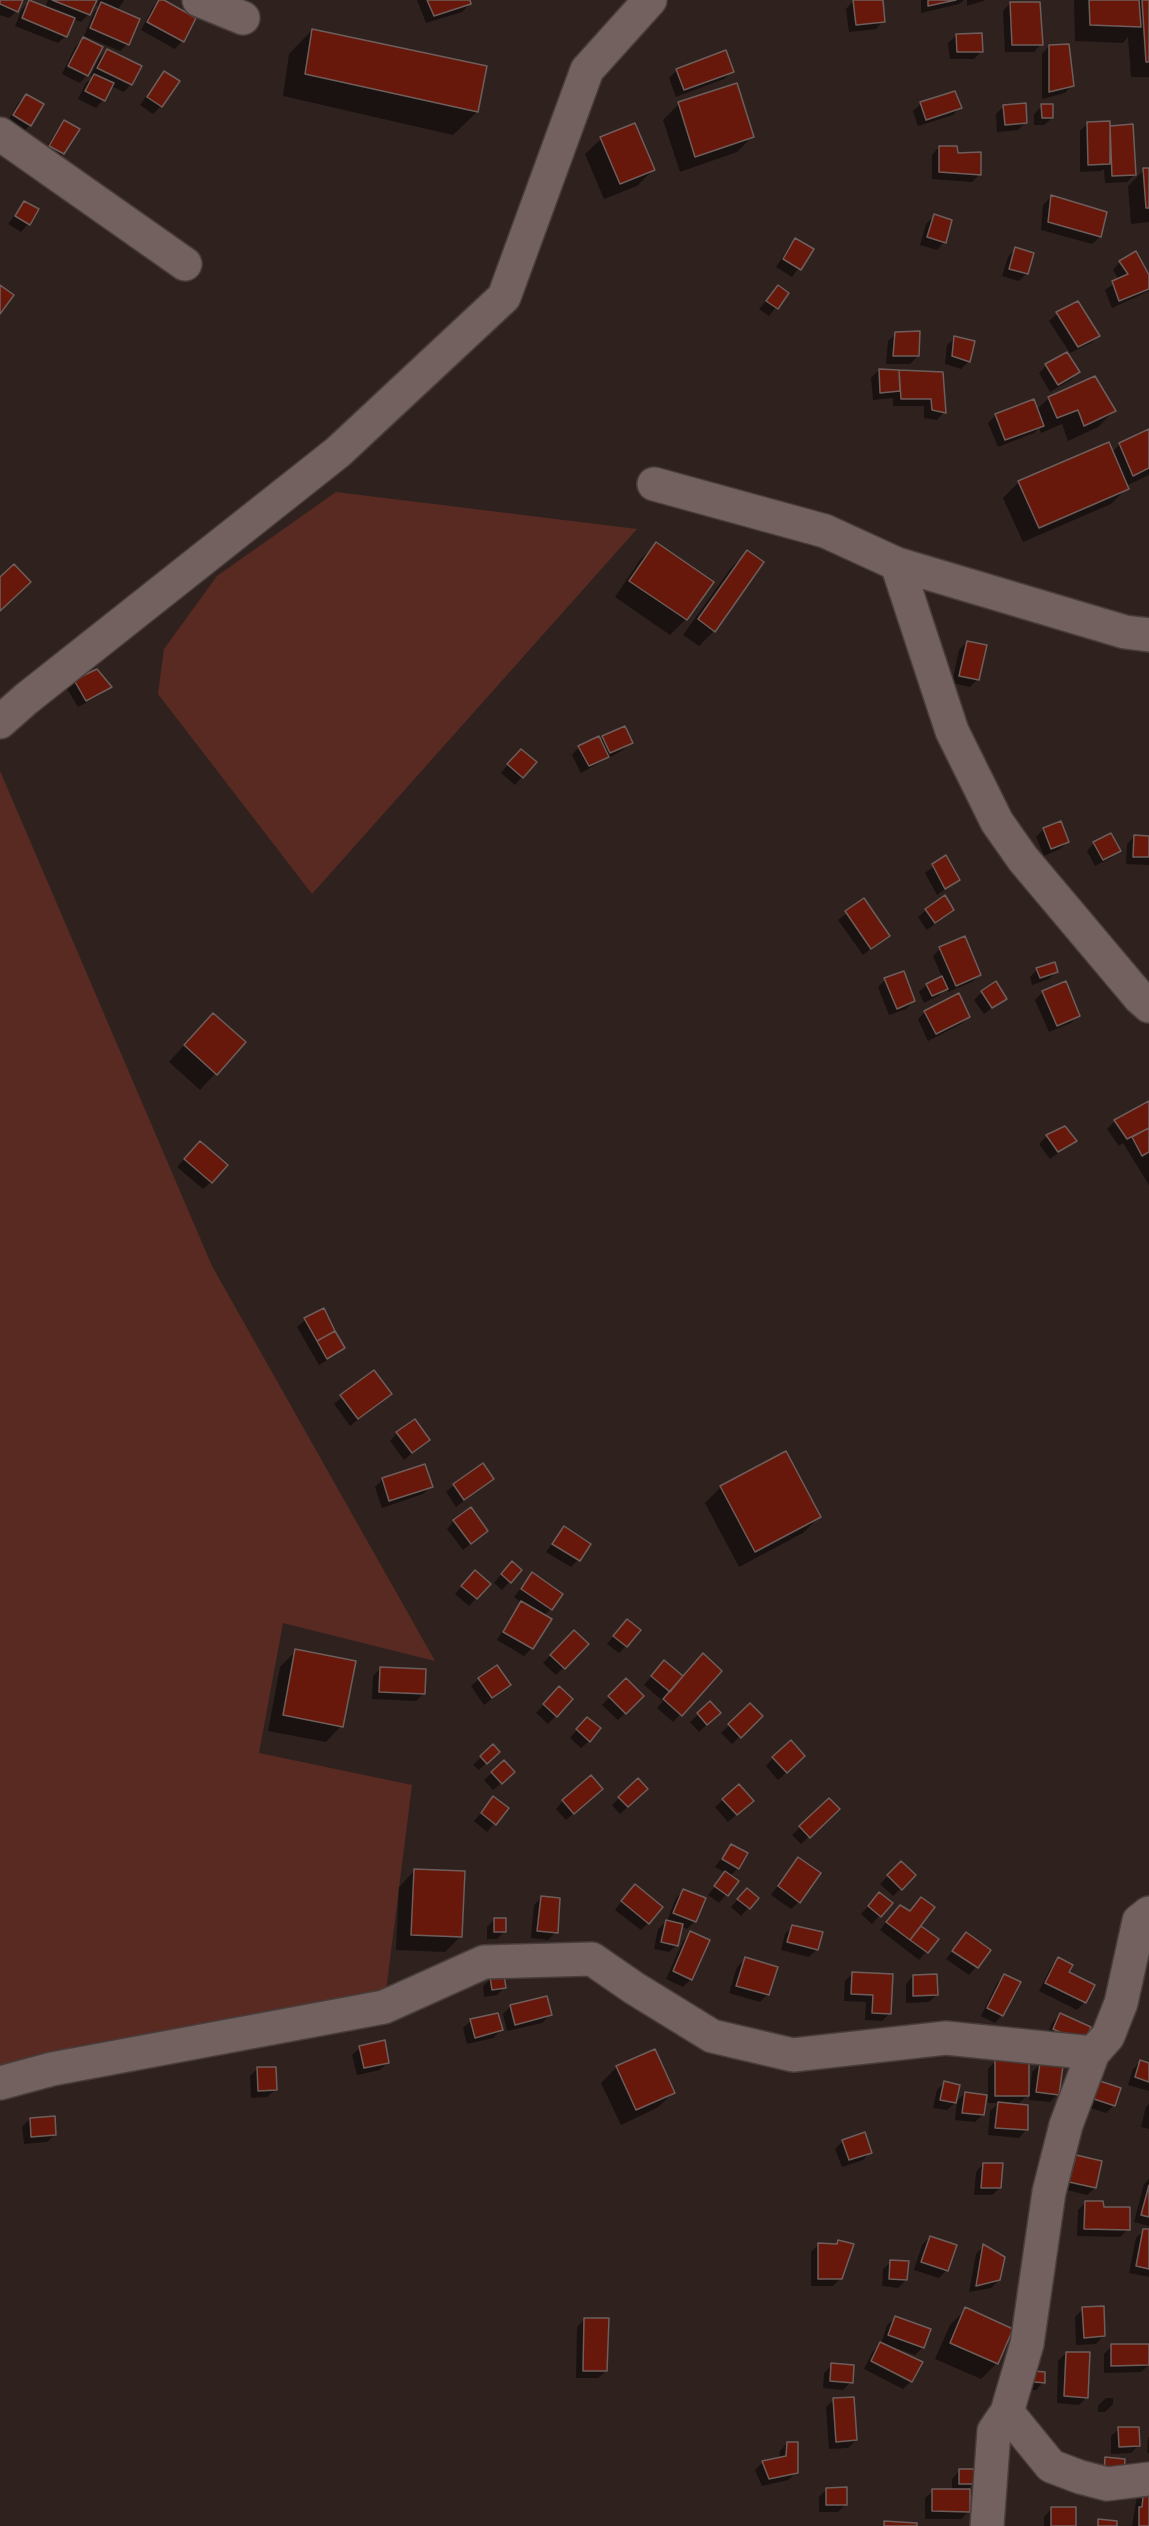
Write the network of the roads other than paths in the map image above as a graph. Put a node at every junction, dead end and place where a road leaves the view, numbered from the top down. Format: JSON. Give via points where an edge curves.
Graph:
{"nodes":[{"id":1,"x":199,"y":0,"type":"edge"},
{"id":2,"x":650,"y":0,"type":"edge"},
{"id":3,"x":243,"y":18,"type":"dead end"},
{"id":4,"x":0,"y":134,"type":"edge"},
{"id":5,"x":185,"y":264,"type":"dead end"},
{"id":6,"x":654,"y":484,"type":"dead end"},
{"id":7,"x":897,"y":564,"type":"junction"},
{"id":8,"x":1149,"y":635,"type":"edge"},
{"id":9,"x":0,"y":722,"type":"edge"},
{"id":10,"x":1149,"y":1006,"type":"edge"},
{"id":11,"x":1149,"y":1913,"type":"edge"},
{"id":12,"x":1139,"y":1972,"type":"edge"},
{"id":13,"x":1093,"y":2054,"type":"junction"},
{"id":14,"x":0,"y":2083,"type":"edge"},
{"id":15,"x":1007,"y":2412,"type":"junction"},
{"id":16,"x":1149,"y":2479,"type":"edge"},
{"id":17,"x":987,"y":2526,"type":"edge"}],
"edges":[{"from":1,"to":3,"type":"street"},
{"from":2,"to":9,"type":"street","via":[[587,70],[504,297],[338,452]]},
{"from":4,"to":5,"type":"street"},
{"from":6,"to":7,"type":"street","via":[[825,531]]},
{"from":7,"to":8,"type":"street","via":[[1125,632]]},
{"from":7,"to":10,"type":"street","via":[[952,731],[997,822],[1023,859]]},
{"from":11,"to":12,"type":"street","via":[[1139,1921]]},
{"from":12,"to":13,"type":"street","via":[[1108,2036]]},
{"from":13,"to":14,"type":"street","via":[[946,2038],[793,2055],[712,2036],[592,1959],[484,1962],[384,2007],[52,2069]]},
{"from":13,"to":15,"type":"street","via":[[1066,2125],[1052,2180],[1027,2344]]},
{"from":15,"to":16,"type":"street","via":[[1051,2466],[1107,2484]]},
{"from":15,"to":17,"type":"street","via":[[994,2431]]}]}
